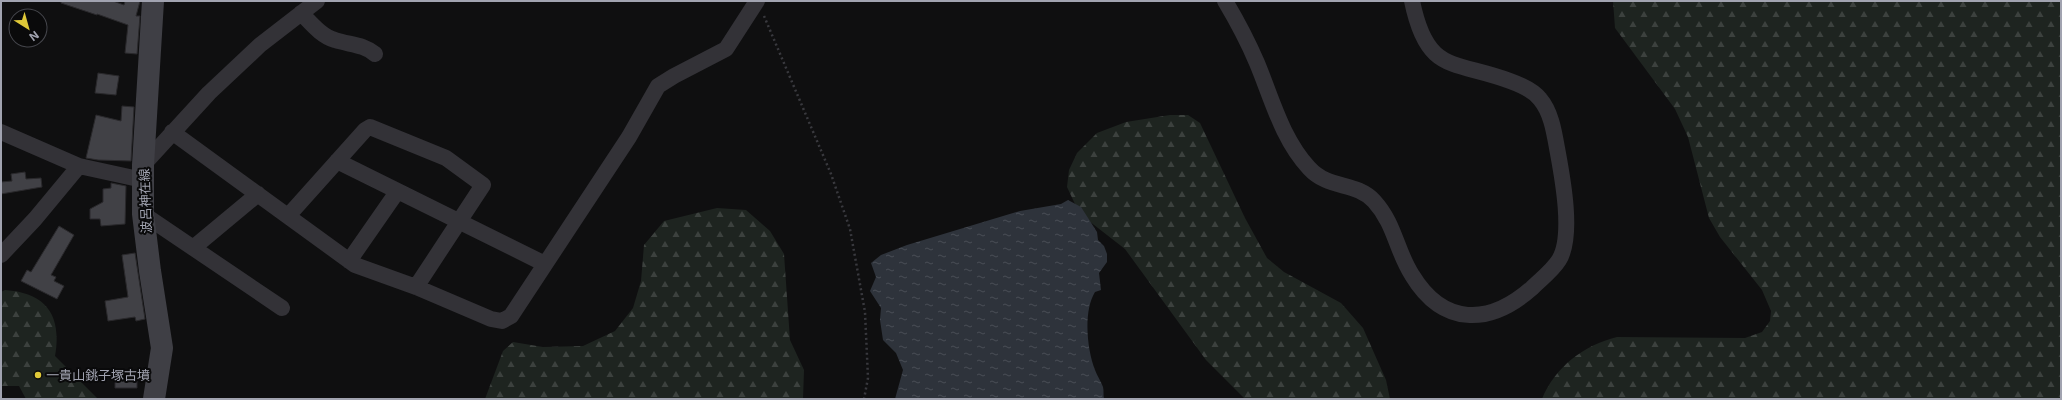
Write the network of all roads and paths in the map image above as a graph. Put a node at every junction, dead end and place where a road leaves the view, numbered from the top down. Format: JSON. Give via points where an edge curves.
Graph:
{"nodes":[{"id":1,"x":153,"y":1,"type":"edge"},
{"id":2,"x":317,"y":1,"type":"edge"},
{"id":3,"x":757,"y":1,"type":"edge"},
{"id":4,"x":1225,"y":1,"type":"edge"},
{"id":5,"x":1412,"y":1,"type":"edge"},
{"id":6,"x":301,"y":13,"type":"junction"},
{"id":7,"x":375,"y":54,"type":"dead end"},
{"id":8,"x":1,"y":132,"type":"edge"},
{"id":9,"x":172,"y":132,"type":"junction"},
{"id":10,"x":337,"y":161,"type":"junction"},
{"id":11,"x":79,"y":166,"type":"junction"},
{"id":12,"x":143,"y":172,"type":"junction"},
{"id":13,"x":397,"y":192,"type":"junction"},
{"id":14,"x":258,"y":194,"type":"junction"},
{"id":15,"x":143,"y":214,"type":"junction"},
{"id":16,"x":288,"y":216,"type":"junction"},
{"id":17,"x":459,"y":223,"type":"junction"},
{"id":18,"x":193,"y":248,"type":"junction"},
{"id":19,"x":1,"y":255,"type":"edge"},
{"id":20,"x":349,"y":261,"type":"junction"},
{"id":21,"x":545,"y":264,"type":"junction"},
{"id":22,"x":416,"y":287,"type":"junction"},
{"id":23,"x":282,"y":308,"type":"dead end"},
{"id":24,"x":154,"y":399,"type":"edge"},
{"id":25,"x":864,"y":399,"type":"edge"}],
"edges":[{"from":1,"to":12,"type":"main road","name":"波呂神在線"},
{"from":2,"to":6,"type":"street"},
{"from":3,"to":21,"type":"street","via":[[726,49],[658,86],[630,137]]},
{"from":3,"to":25,"type":"path","via":[[831,174],[850,229],[865,312],[868,378]]},
{"from":4,"to":5,"type":"street","via":[[1257,63],[1282,128],[1307,166],[1324,181],[1354,188],[1374,202],[1391,225],[1412,275],[1432,300],[1445,310],[1458,315],[1490,314],[1512,303],[1529,290],[1560,258],[1565,241],[1566,203],[1550,115],[1537,95],[1521,85],[1441,60],[1434,54],[1421,32]]},
{"from":6,"to":7,"type":"street","via":[[324,35],[368,48]]},
{"from":6,"to":9,"type":"street","via":[[260,45]]},
{"from":8,"to":11,"type":"street"},
{"from":9,"to":12,"type":"street"},
{"from":9,"to":14,"type":"street"},
{"from":10,"to":13,"type":"street"},
{"from":10,"to":16,"type":"street"},
{"from":10,"to":17,"type":"street","via":[[370,127],[446,158],[483,185]]},
{"from":11,"to":12,"type":"street"},
{"from":11,"to":19,"type":"street"},
{"from":12,"to":15,"type":"main road","name":"波呂神在線"},
{"from":13,"to":17,"type":"street"},
{"from":13,"to":20,"type":"street"},
{"from":14,"to":16,"type":"street"},
{"from":14,"to":18,"type":"street"},
{"from":15,"to":18,"type":"street"},
{"from":15,"to":24,"type":"main road","name":"波呂神在線","via":[[162,348]]},
{"from":16,"to":20,"type":"street"},
{"from":17,"to":21,"type":"street"},
{"from":17,"to":22,"type":"street"},
{"from":18,"to":23,"type":"street"},
{"from":20,"to":22,"type":"street"},
{"from":21,"to":22,"type":"street","via":[[510,316],[502,321],[491,320]]}]}
